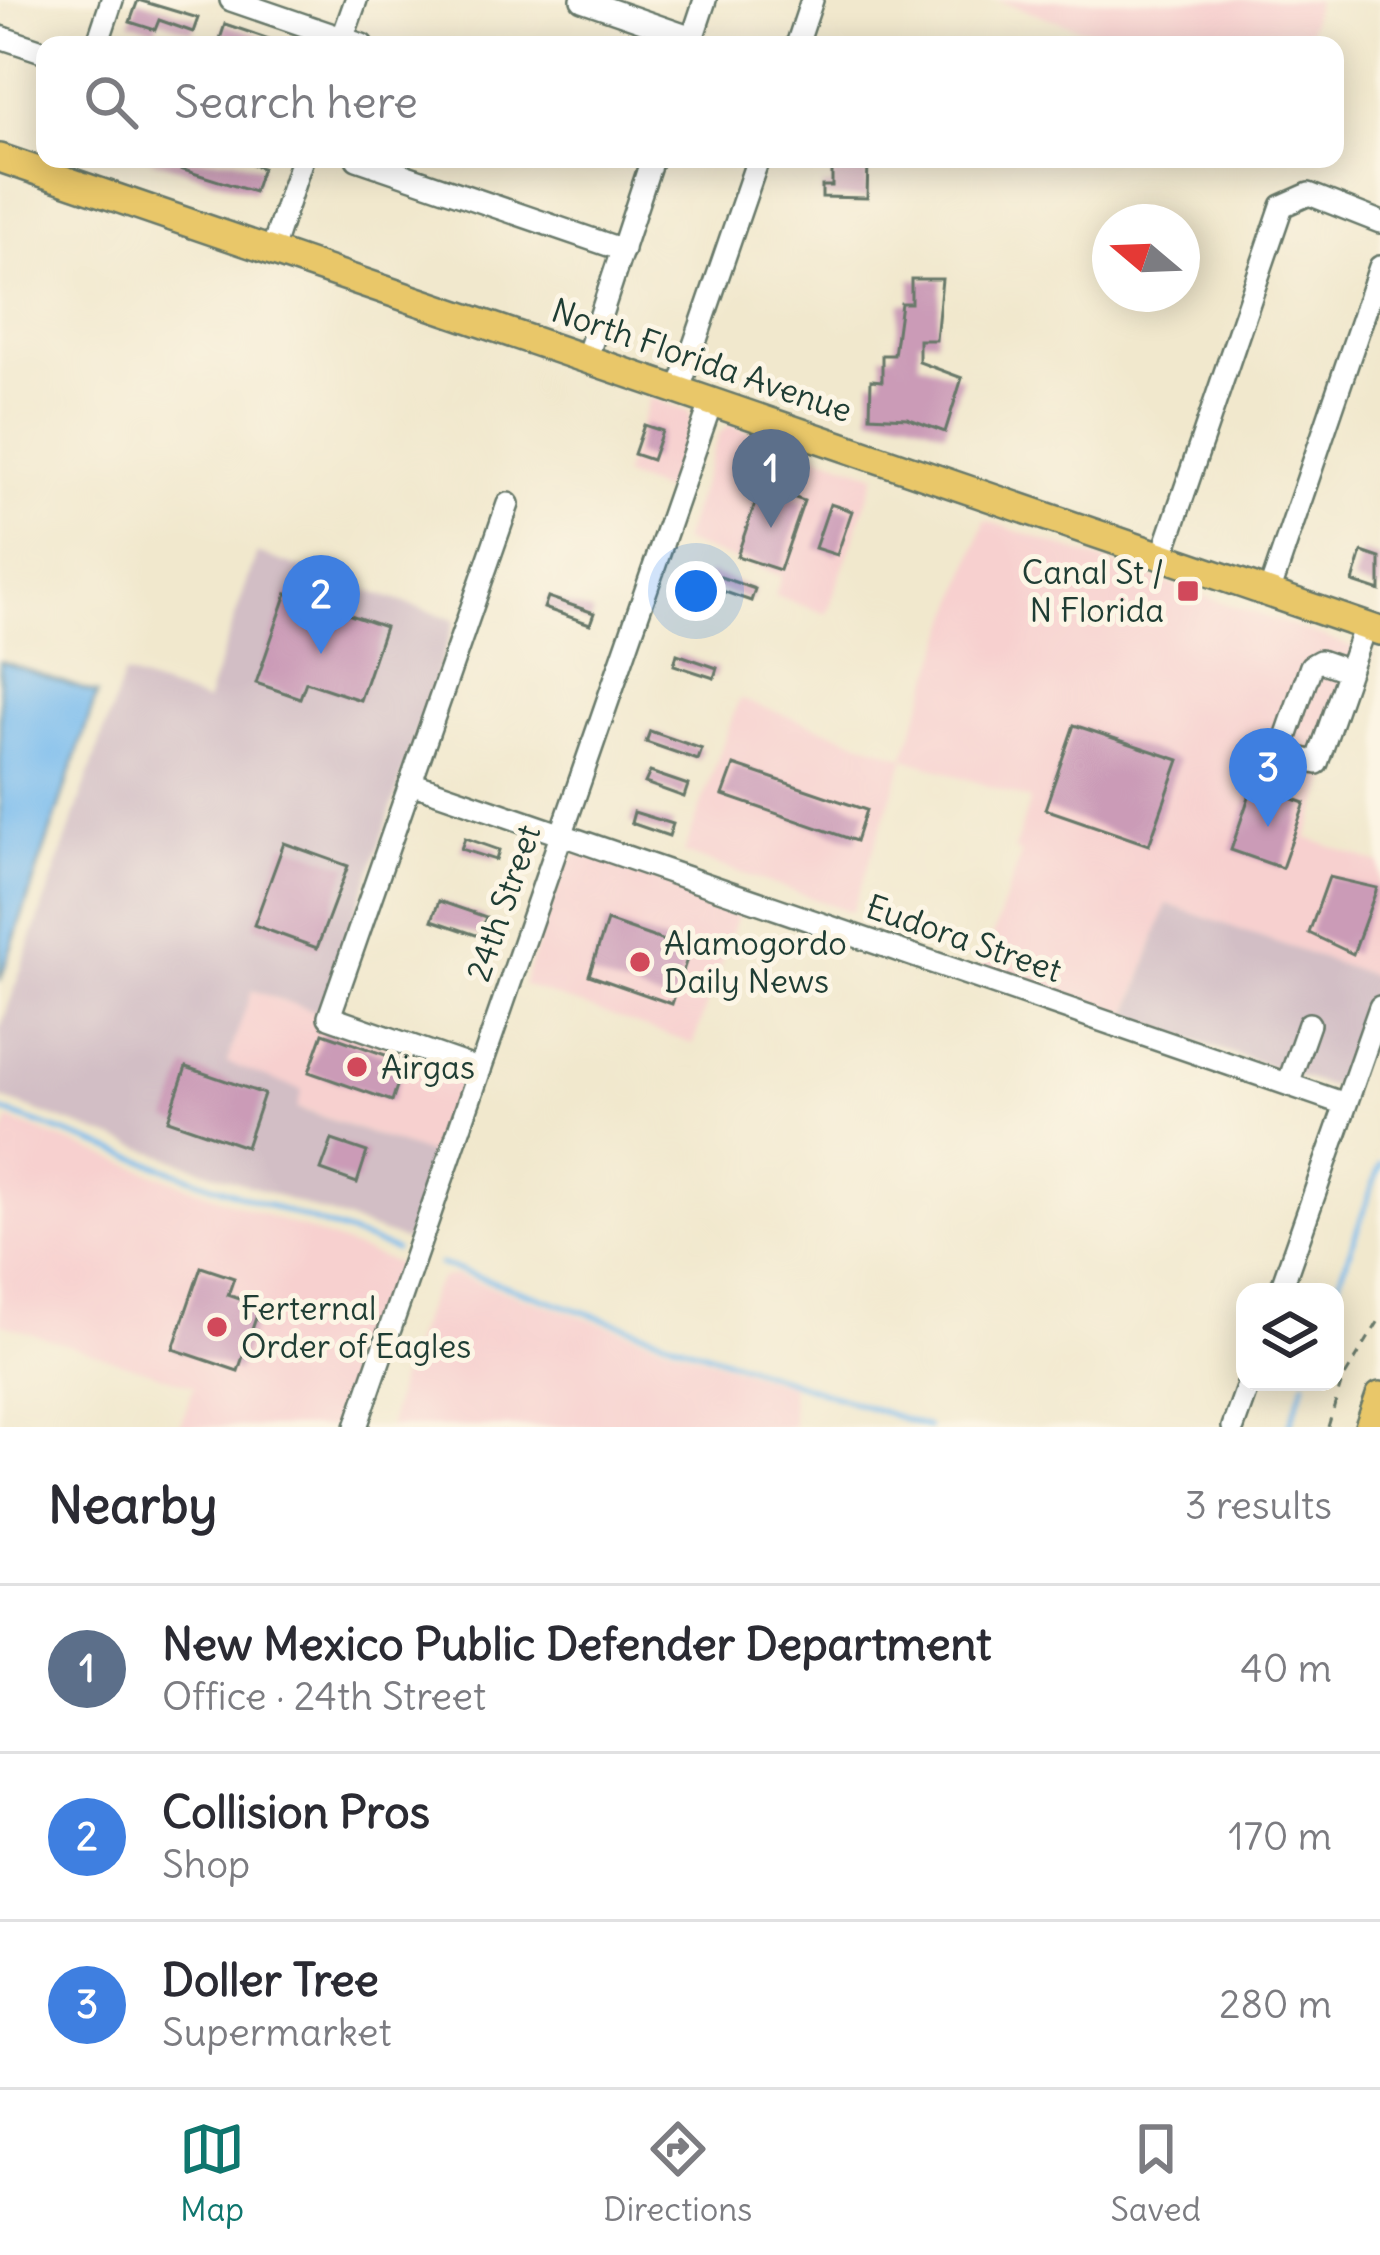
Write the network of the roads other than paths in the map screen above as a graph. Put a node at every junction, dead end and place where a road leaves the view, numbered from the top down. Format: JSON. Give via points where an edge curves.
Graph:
{"nodes":[{"id":1,"x":112,"y":0,"type":"edge"},
{"id":2,"x":232,"y":0,"type":"edge"},
{"id":3,"x":356,"y":0,"type":"edge"},
{"id":4,"x":582,"y":0,"type":"edge"},
{"id":5,"x":705,"y":0,"type":"edge"},
{"id":6,"x":812,"y":0,"type":"edge"},
{"id":7,"x":100,"y":36,"type":"edge"},
{"id":8,"x":329,"y":36,"type":"edge"},
{"id":9,"x":349,"y":36,"type":"edge"},
{"id":10,"x":678,"y":36,"type":"edge"},
{"id":11,"x":693,"y":36,"type":"edge"},
{"id":12,"x":800,"y":36,"type":"edge"},
{"id":13,"x":0,"y":37,"type":"edge"},
{"id":14,"x":36,"y":49,"type":"edge"},
{"id":15,"x":0,"y":158,"type":"edge"},
{"id":16,"x":36,"y":164,"type":"edge"},
{"id":17,"x":56,"y":168,"type":"edge"},
{"id":18,"x":299,"y":168,"type":"edge"},
{"id":19,"x":383,"y":168,"type":"edge"},
{"id":20,"x":649,"y":168,"type":"edge"},
{"id":21,"x":755,"y":168,"type":"edge"},
{"id":22,"x":1380,"y":222,"type":"edge"},
{"id":23,"x":272,"y":250,"type":"junction"},
{"id":24,"x":623,"y":250,"type":"junction"},
{"id":25,"x":1380,"y":267,"type":"edge"},
{"id":26,"x":587,"y":357,"type":"junction"},
{"id":27,"x":680,"y":388,"type":"junction"},
{"id":28,"x":712,"y":400,"type":"junction"},
{"id":29,"x":508,"y":504,"type":"dead end"},
{"id":30,"x":1162,"y":556,"type":"junction"},
{"id":31,"x":1269,"y":593,"type":"junction"},
{"id":32,"x":1372,"y":629,"type":"edge"},
{"id":33,"x":1349,"y":670,"type":"junction"},
{"id":34,"x":411,"y":783,"type":"junction"},
{"id":35,"x":561,"y":834,"type":"junction"},
{"id":36,"x":1380,"y":1007,"type":"edge"},
{"id":37,"x":1309,"y":1024,"type":"dead end"},
{"id":38,"x":480,"y":1070,"type":"junction"},
{"id":39,"x":1288,"y":1084,"type":"junction"},
{"id":40,"x":1345,"y":1104,"type":"junction"},
{"id":41,"x":1283,"y":1283,"type":"edge"},
{"id":42,"x":1246,"y":1391,"type":"edge"},
{"id":43,"x":1380,"y":1396,"type":"edge"},
{"id":44,"x":356,"y":1427,"type":"edge"},
{"id":45,"x":1233,"y":1427,"type":"edge"},
{"id":46,"x":1369,"y":1427,"type":"edge"}],
"edges":[{"from":1,"to":7,"type":"street"},
{"from":2,"to":8,"type":"street"},
{"from":3,"to":9,"type":"street"},
{"from":4,"to":10,"type":"street"},
{"from":5,"to":11,"type":"street"},
{"from":6,"to":12,"type":"street"},
{"from":13,"to":14,"type":"street"},
{"from":15,"to":16,"type":"main road","name":"North Florida Avenue"},
{"from":17,"to":23,"type":"main road","name":"North Florida Avenue"},
{"from":18,"to":23,"type":"street"},
{"from":19,"to":24,"type":"street"},
{"from":20,"to":24,"type":"street"},
{"from":21,"to":27,"type":"street"},
{"from":22,"to":30,"type":"street","via":[[1309,194],[1282,206]]},
{"from":23,"to":26,"type":"main road","name":"North Florida Avenue"},
{"from":24,"to":26,"type":"street"},
{"from":25,"to":31,"type":"street"},
{"from":26,"to":27,"type":"main road","name":"North Florida Avenue"},
{"from":27,"to":28,"type":"main road","name":"North Florida Avenue"},
{"from":28,"to":30,"type":"main road","name":"North Florida Avenue"},
{"from":28,"to":35,"type":"street","name":"24th Street"},
{"from":29,"to":34,"type":"street"},
{"from":30,"to":31,"type":"main road","name":"North Florida Avenue"},
{"from":31,"to":32,"type":"main road","name":"North Florida Avenue"},
{"from":32,"to":33,"type":"street"},
{"from":33,"to":33,"type":"street","via":[[1311,666],[1283,746],[1288,755],[1317,763]]},
{"from":34,"to":35,"type":"street","name":"Eudora Street"},
{"from":34,"to":38,"type":"street","via":[[329,1017]]},
{"from":35,"to":38,"type":"street","name":"24th Street"},
{"from":35,"to":39,"type":"street","name":"Eudora Street"},
{"from":36,"to":40,"type":"street"},
{"from":37,"to":39,"type":"street"},
{"from":38,"to":44,"type":"street","name":"24th Street"},
{"from":39,"to":40,"type":"street","name":"Eudora Street"},
{"from":40,"to":41,"type":"street"},
{"from":42,"to":45,"type":"street"},
{"from":43,"to":46,"type":"main road"}]}
